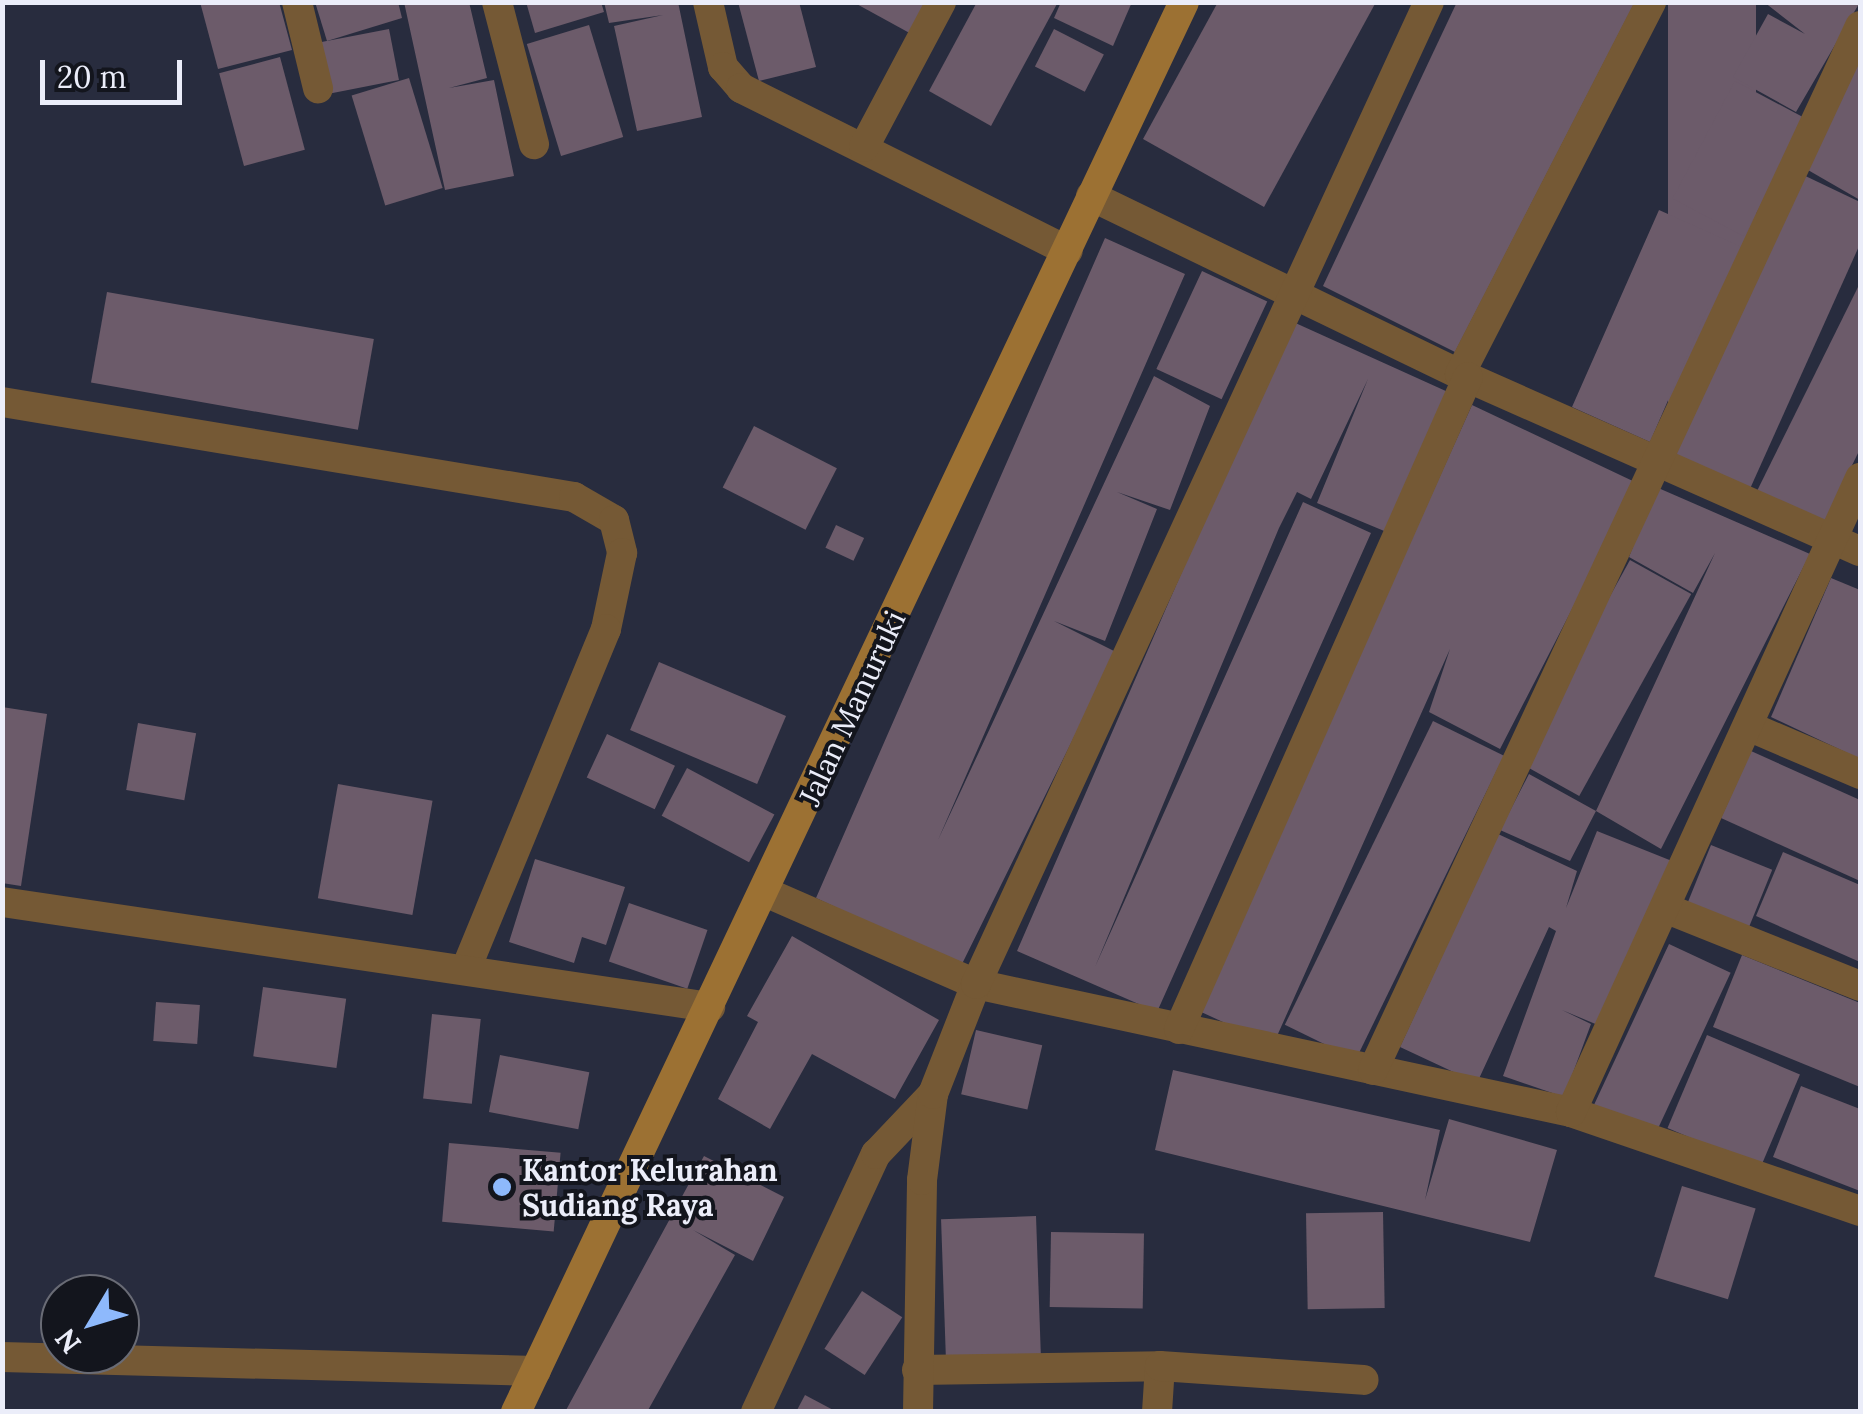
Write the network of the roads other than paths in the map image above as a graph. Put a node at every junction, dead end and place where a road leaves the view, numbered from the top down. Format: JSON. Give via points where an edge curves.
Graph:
{"nodes":[{"id":1,"x":297,"y":2,"type":"edge"},
{"id":2,"x":497,"y":2,"type":"edge"},
{"id":3,"x":708,"y":2,"type":"edge"},
{"id":4,"x":941,"y":2,"type":"edge"},
{"id":5,"x":1184,"y":2,"type":"edge"},
{"id":6,"x":1428,"y":2,"type":"edge"},
{"id":7,"x":1652,"y":2,"type":"edge"},
{"id":8,"x":1860,"y":26,"type":"edge"},
{"id":9,"x":318,"y":88,"type":"dead end"},
{"id":10,"x":534,"y":144,"type":"dead end"},
{"id":11,"x":864,"y":147,"type":"junction"},
{"id":12,"x":1092,"y":196,"type":"junction"},
{"id":13,"x":1068,"y":251,"type":"junction"},
{"id":14,"x":1291,"y":292,"type":"junction"},
{"id":15,"x":1464,"y":375,"type":"junction"},
{"id":16,"x":2,"y":402,"type":"edge"},
{"id":17,"x":1656,"y":460,"type":"junction"},
{"id":18,"x":1860,"y":478,"type":"edge"},
{"id":19,"x":1832,"y":538,"type":"junction"},
{"id":20,"x":1860,"y":551,"type":"edge"},
{"id":21,"x":1748,"y":726,"type":"junction"},
{"id":22,"x":1860,"y":774,"type":"edge"},
{"id":23,"x":765,"y":892,"type":"junction"},
{"id":24,"x":2,"y":902,"type":"edge"},
{"id":25,"x":1670,"y":910,"type":"junction"},
{"id":26,"x":467,"y":966,"type":"junction"},
{"id":27,"x":976,"y":984,"type":"junction"},
{"id":28,"x":1860,"y":986,"type":"edge"},
{"id":29,"x":710,"y":1007,"type":"junction"},
{"id":30,"x":1179,"y":1029,"type":"junction"},
{"id":31,"x":1372,"y":1070,"type":"junction"},
{"id":32,"x":933,"y":1094,"type":"junction"},
{"id":33,"x":1572,"y":1112,"type":"junction"},
{"id":34,"x":1860,"y":1210,"type":"edge"},
{"id":35,"x":2,"y":1357,"type":"edge"},
{"id":36,"x":1160,"y":1366,"type":"junction"},
{"id":37,"x":917,"y":1370,"type":"junction"},
{"id":38,"x":536,"y":1371,"type":"junction"},
{"id":39,"x":1364,"y":1380,"type":"dead end"},
{"id":40,"x":516,"y":1412,"type":"edge"},
{"id":41,"x":756,"y":1412,"type":"edge"},
{"id":42,"x":918,"y":1412,"type":"edge"},
{"id":43,"x":1156,"y":1412,"type":"edge"}],
"edges":[{"from":1,"to":9,"type":"street"},
{"from":2,"to":10,"type":"street"},
{"from":3,"to":11,"type":"street","via":[[722,67],[741,88]]},
{"from":4,"to":11,"type":"street"},
{"from":5,"to":12,"type":"street","name":"Jalan Manuruki"},
{"from":6,"to":14,"type":"street"},
{"from":7,"to":15,"type":"street"},
{"from":8,"to":17,"type":"street"},
{"from":11,"to":13,"type":"street"},
{"from":12,"to":13,"type":"street","name":"Jalan Manuruki"},
{"from":12,"to":14,"type":"street"},
{"from":13,"to":23,"type":"street","name":"Jalan Manuruki"},
{"from":14,"to":15,"type":"street"},
{"from":14,"to":27,"type":"street"},
{"from":15,"to":17,"type":"street"},
{"from":15,"to":30,"type":"street"},
{"from":16,"to":26,"type":"street","via":[[574,496],[614,520],[622,552],[606,629]]},
{"from":17,"to":19,"type":"street"},
{"from":17,"to":31,"type":"street"},
{"from":18,"to":19,"type":"street"},
{"from":19,"to":20,"type":"street"},
{"from":19,"to":21,"type":"street"},
{"from":21,"to":22,"type":"street"},
{"from":21,"to":25,"type":"street"},
{"from":23,"to":27,"type":"street"},
{"from":23,"to":29,"type":"street","name":"Jalan Manuruki"},
{"from":24,"to":26,"type":"street"},
{"from":25,"to":28,"type":"street"},
{"from":25,"to":33,"type":"street"},
{"from":26,"to":29,"type":"street"},
{"from":27,"to":30,"type":"street"},
{"from":27,"to":32,"type":"street"},
{"from":29,"to":38,"type":"street","name":"Jalan Manuruki"},
{"from":30,"to":31,"type":"street"},
{"from":31,"to":33,"type":"street"},
{"from":32,"to":37,"type":"street"},
{"from":32,"to":41,"type":"street","via":[[876,1154]]},
{"from":33,"to":34,"type":"street"},
{"from":35,"to":38,"type":"street"},
{"from":36,"to":37,"type":"street"},
{"from":36,"to":39,"type":"street"},
{"from":36,"to":43,"type":"street"},
{"from":37,"to":42,"type":"street"},
{"from":38,"to":40,"type":"street","name":"Jalan Manuruki"}]}
